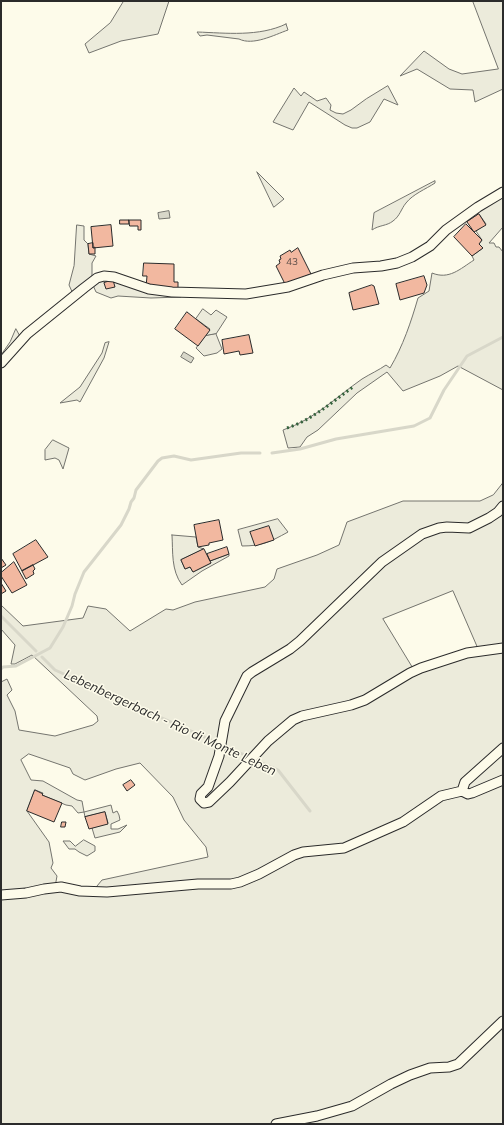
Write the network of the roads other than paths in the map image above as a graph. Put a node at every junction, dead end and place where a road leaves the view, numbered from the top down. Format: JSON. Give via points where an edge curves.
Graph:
{"nodes":[{"id":1,"x":503,"y":192,"type":"edge"},
{"id":2,"x":1,"y":363,"type":"edge"},
{"id":3,"x":503,"y":506,"type":"edge"},
{"id":4,"x":503,"y":648,"type":"edge"},
{"id":5,"x":503,"y":748,"type":"edge"},
{"id":6,"x":503,"y":780,"type":"edge"},
{"id":7,"x":462,"y":790,"type":"junction"},
{"id":8,"x":1,"y":895,"type":"edge"},
{"id":9,"x":503,"y":1020,"type":"edge"},
{"id":10,"x":276,"y":1124,"type":"edge"}],
"edges":[{"from":1,"to":2,"type":"street","via":[[478,207],[446,230],[430,246],[412,257],[397,263],[353,268],[323,275],[288,287],[246,294],[172,292],[149,289],[114,277],[97,278],[27,334]]},
{"from":3,"to":4,"type":"street","via":[[489,518],[469,528],[438,528],[422,534],[382,562],[300,641],[247,676],[225,722],[220,756],[208,787],[200,794],[200,799],[204,803],[209,802],[268,740],[293,720],[365,700],[421,668],[467,653]]},
{"from":5,"to":7,"type":"street","via":[[465,782]]},
{"from":6,"to":7,"type":"street","via":[[468,794]]},
{"from":7,"to":8,"type":"street","via":[[441,796],[403,822],[344,848],[302,852],[240,882],[107,892],[61,887]]},
{"from":9,"to":10,"type":"street","via":[[458,1064],[430,1068],[410,1075],[352,1106]]}]}
